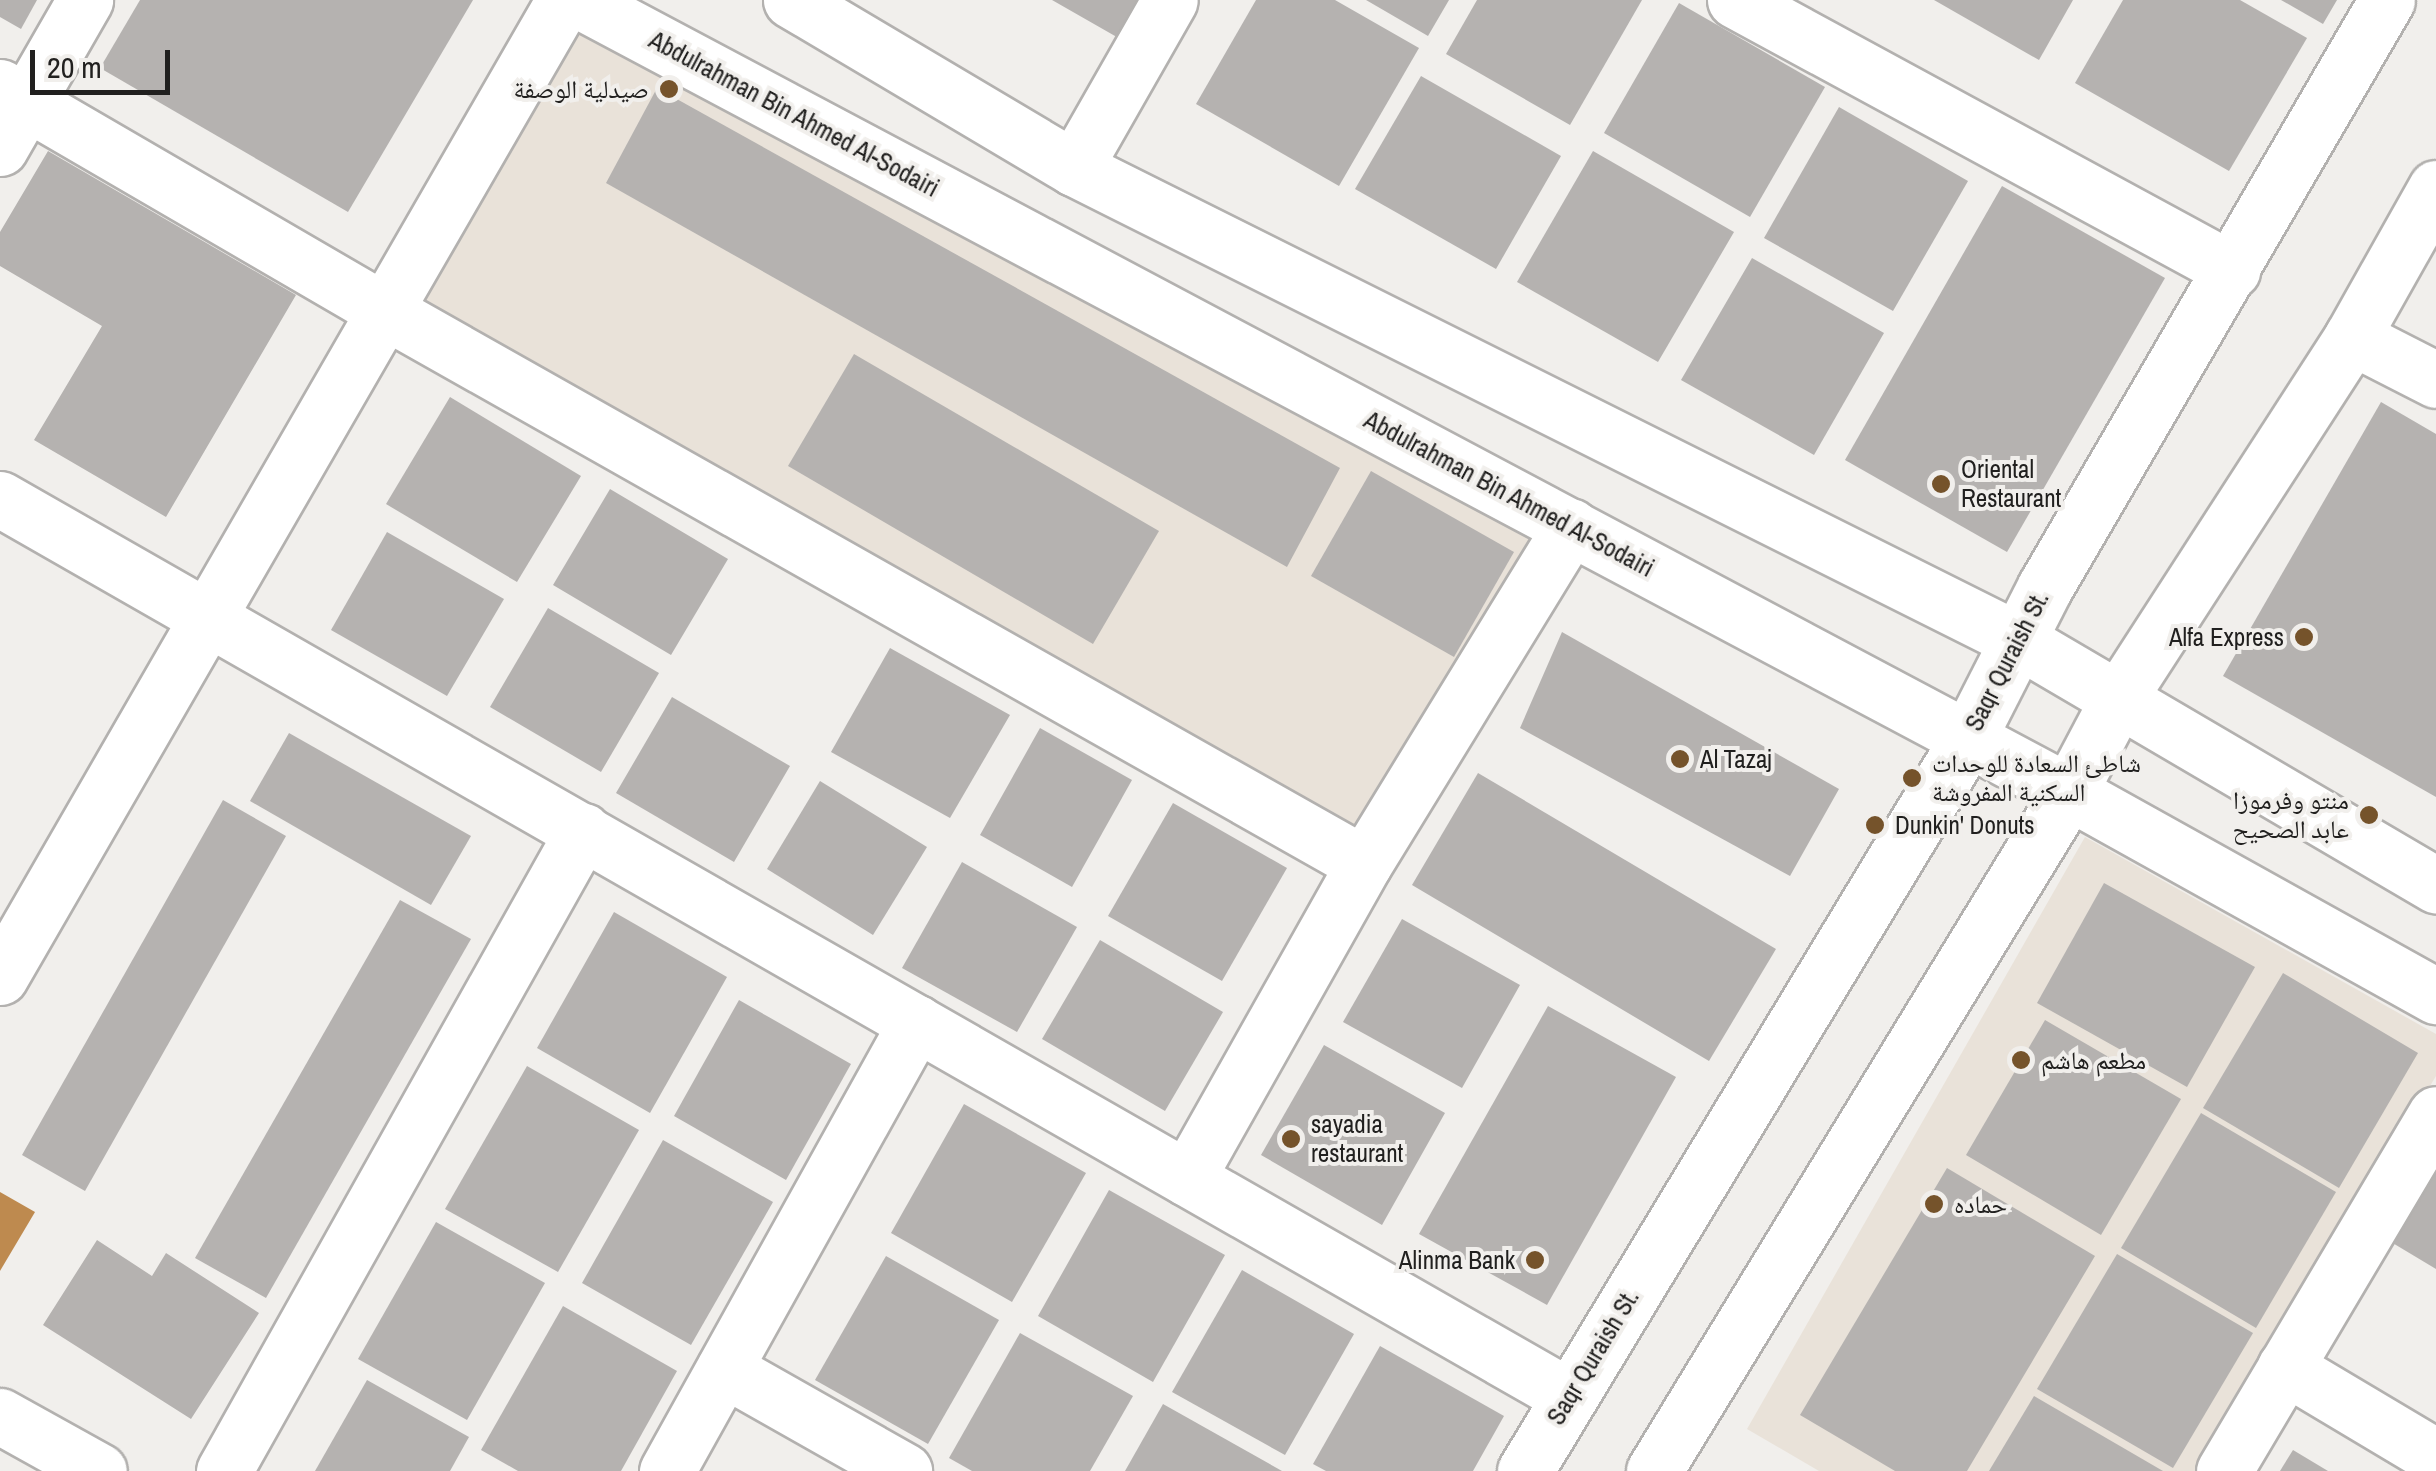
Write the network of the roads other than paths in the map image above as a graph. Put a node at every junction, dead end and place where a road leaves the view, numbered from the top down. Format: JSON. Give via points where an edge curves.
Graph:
{"nodes":[{"id":1,"x":85,"y":0,"type":"edge"},
{"id":2,"x":564,"y":0,"type":"edge"},
{"id":3,"x":578,"y":0,"type":"edge"},
{"id":4,"x":791,"y":0,"type":"edge"},
{"id":5,"x":1170,"y":0,"type":"edge"},
{"id":6,"x":1734,"y":0,"type":"edge"},
{"id":7,"x":2387,"y":0,"type":"edge"},
{"id":8,"x":1813,"y":19,"type":"edge"},
{"id":9,"x":9,"y":112,"type":"edge"},
{"id":10,"x":1074,"y":168,"type":"junction"},
{"id":11,"x":2436,"y":188,"type":"edge"},
{"id":12,"x":2232,"y":270,"type":"junction"},
{"id":13,"x":385,"y":311,"type":"junction"},
{"id":14,"x":2352,"y":337,"type":"junction"},
{"id":15,"x":2436,"y":380,"type":"edge"},
{"id":16,"x":0,"y":498,"type":"edge"},
{"id":17,"x":1571,"y":526,"type":"junction"},
{"id":18,"x":208,"y":616,"type":"junction"},
{"id":19,"x":2018,"y":640,"type":"junction"},
{"id":20,"x":2118,"y":699,"type":"junction"},
{"id":21,"x":1967,"y":740,"type":"junction"},
{"id":22,"x":2069,"y":792,"type":"junction"},
{"id":23,"x":583,"y":830,"type":"junction"},
{"id":24,"x":1364,"y":864,"type":"junction"},
{"id":25,"x":2436,"y":885,"type":"edge"},
{"id":26,"x":0,"y":977,"type":"edge"},
{"id":27,"x":2436,"y":996,"type":"edge"},
{"id":28,"x":916,"y":1022,"type":"junction"},
{"id":29,"x":2436,"y":1114,"type":"edge"},
{"id":30,"x":1187,"y":1178,"type":"junction"},
{"id":31,"x":2285,"y":1367,"type":"junction"},
{"id":32,"x":724,"y":1370,"type":"junction"},
{"id":33,"x":1568,"y":1396,"type":"junction"},
{"id":34,"x":0,"y":1416,"type":"edge"},
{"id":35,"x":2436,"y":1457,"type":"edge"},
{"id":36,"x":1675,"y":1465,"type":"edge"},
{"id":37,"x":99,"y":1471,"type":"edge"},
{"id":38,"x":224,"y":1471,"type":"edge"},
{"id":39,"x":668,"y":1471,"type":"edge"},
{"id":40,"x":904,"y":1471,"type":"edge"},
{"id":41,"x":1525,"y":1471,"type":"edge"},
{"id":42,"x":2224,"y":1471,"type":"edge"}],
"edges":[{"from":1,"to":9,"type":"street"},
{"from":2,"to":13,"type":"street"},
{"from":3,"to":17,"type":"street","name":"Abdulrahman Bin Ahmed Al-Sodairi"},
{"from":4,"to":10,"type":"street"},
{"from":5,"to":10,"type":"street"},
{"from":6,"to":8,"type":"street"},
{"from":7,"to":12,"type":"street","name":"Saqr Quraish St."},
{"from":8,"to":12,"type":"street"},
{"from":9,"to":13,"type":"street"},
{"from":10,"to":19,"type":"street"},
{"from":11,"to":14,"type":"street"},
{"from":12,"to":19,"type":"street","name":"Saqr Quraish St."},
{"from":13,"to":18,"type":"street"},
{"from":13,"to":24,"type":"street"},
{"from":14,"to":15,"type":"street"},
{"from":14,"to":20,"type":"street"},
{"from":16,"to":18,"type":"street"},
{"from":17,"to":21,"type":"street","name":"Abdulrahman Bin Ahmed Al-Sodairi"},
{"from":17,"to":24,"type":"street"},
{"from":18,"to":23,"type":"street"},
{"from":18,"to":26,"type":"street"},
{"from":19,"to":20,"type":"street"},
{"from":19,"to":21,"type":"street","name":"Saqr Quraish St."},
{"from":20,"to":22,"type":"street"},
{"from":20,"to":25,"type":"street"},
{"from":21,"to":22,"type":"street","name":"Abdulrahman Bin Ahmed Al-Sodairi"},
{"from":21,"to":33,"type":"street","name":"Saqr Quraish St."},
{"from":22,"to":27,"type":"street","name":"Abdulrahman Bin Ahmed Al-Sodairi"},
{"from":22,"to":36,"type":"street"},
{"from":23,"to":28,"type":"street"},
{"from":23,"to":38,"type":"street"},
{"from":24,"to":30,"type":"street"},
{"from":28,"to":30,"type":"street"},
{"from":28,"to":32,"type":"street"},
{"from":29,"to":31,"type":"street"},
{"from":30,"to":33,"type":"street"},
{"from":31,"to":35,"type":"street"},
{"from":31,"to":42,"type":"street"},
{"from":32,"to":39,"type":"street"},
{"from":32,"to":40,"type":"street"},
{"from":33,"to":41,"type":"street","name":"Saqr Quraish St."},
{"from":34,"to":37,"type":"street"}]}
